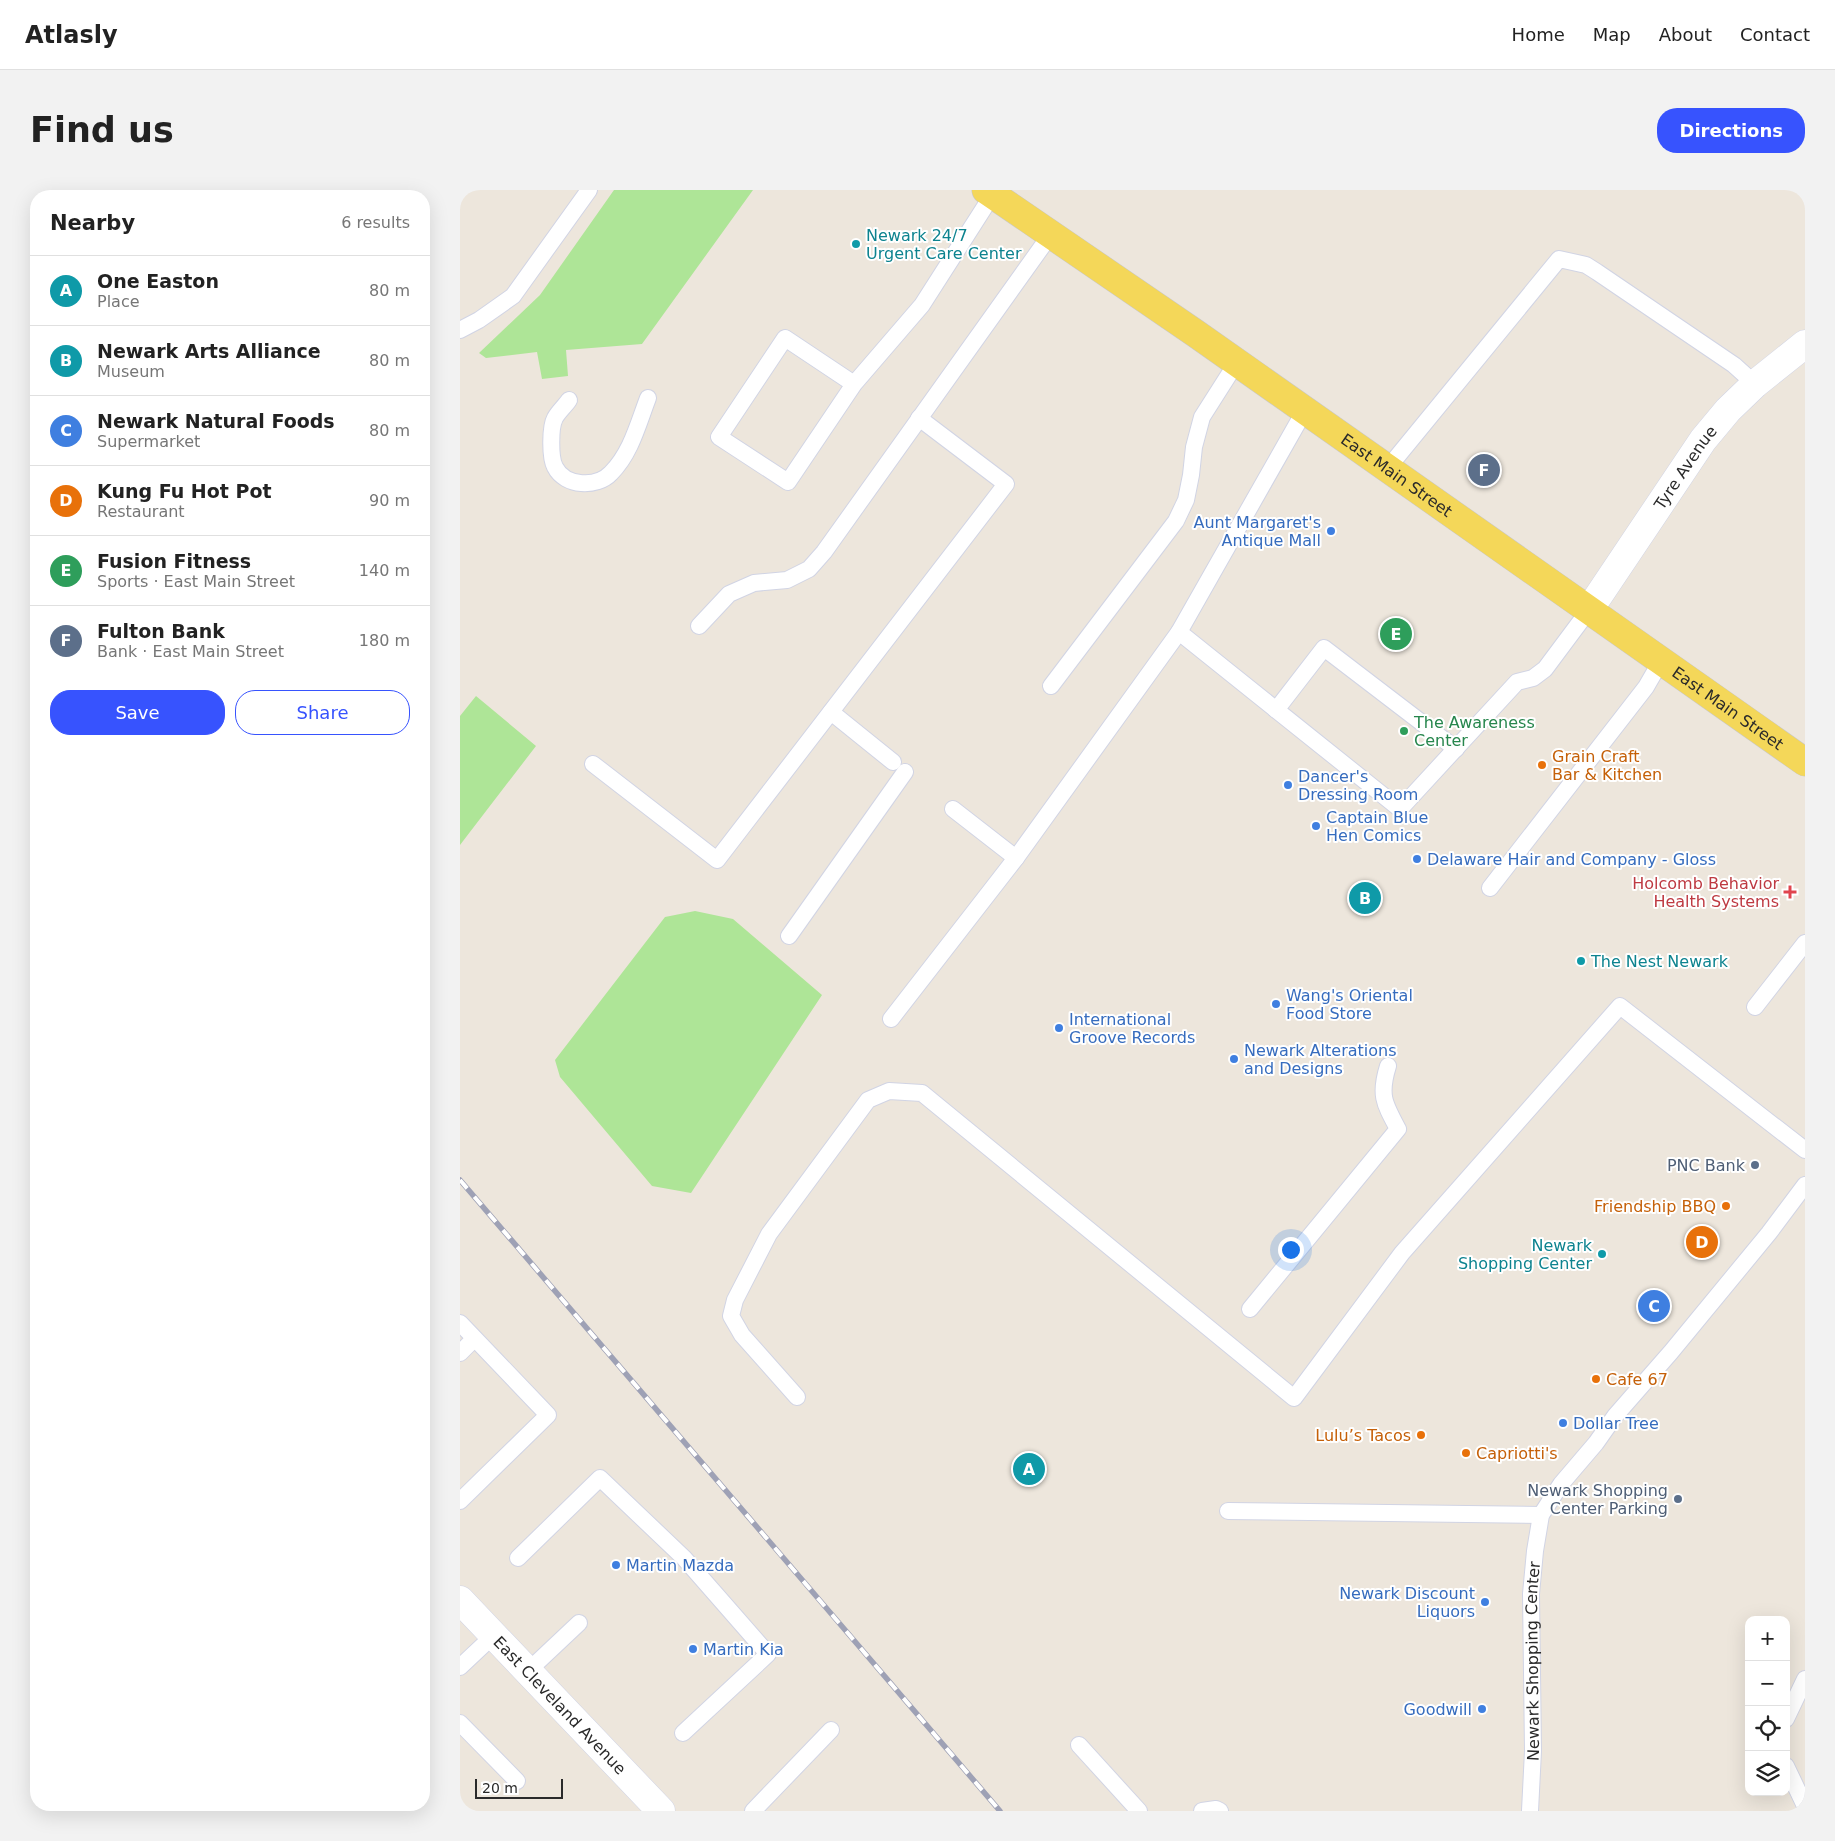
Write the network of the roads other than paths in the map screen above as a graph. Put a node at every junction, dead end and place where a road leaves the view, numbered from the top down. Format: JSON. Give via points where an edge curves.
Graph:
{"nodes":[{"id":1,"x":589,"y":190,"type":"edge"},
{"id":2,"x":990,"y":192,"type":"edge"},
{"id":3,"x":1051,"y":234,"type":"junction"},
{"id":4,"x":460,"y":330,"type":"edge"},
{"id":5,"x":1805,"y":344,"type":"edge"},
{"id":6,"x":1236,"y":362,"type":"junction"},
{"id":7,"x":854,"y":384,"type":"junction"},
{"id":8,"x":1755,"y":384,"type":"junction"},
{"id":9,"x":648,"y":398,"type":"dead end"},
{"id":10,"x":569,"y":400,"type":"dead end"},
{"id":11,"x":1305,"y":410,"type":"junction"},
{"id":12,"x":920,"y":418,"type":"junction"},
{"id":13,"x":1388,"y":469,"type":"junction"},
{"id":14,"x":1589,"y":610,"type":"junction"},
{"id":15,"x":700,"y":626,"type":"dead end"},
{"id":16,"x":1179,"y":632,"type":"junction"},
{"id":17,"x":1661,"y":661,"type":"junction"},
{"id":18,"x":1051,"y":686,"type":"dead end"},
{"id":19,"x":1276,"y":710,"type":"junction"},
{"id":20,"x":831,"y":712,"type":"junction"},
{"id":21,"x":1456,"y":749,"type":"junction"},
{"id":22,"x":1805,"y":762,"type":"edge"},
{"id":23,"x":593,"y":764,"type":"dead end"},
{"id":24,"x":953,"y":809,"type":"dead end"},
{"id":25,"x":1016,"y":858,"type":"junction"},
{"id":26,"x":1490,"y":888,"type":"dead end"},
{"id":27,"x":789,"y":936,"type":"dead end"},
{"id":28,"x":1805,"y":942,"type":"edge"},
{"id":29,"x":1755,"y":1007,"type":"dead end"},
{"id":30,"x":891,"y":1019,"type":"dead end"},
{"id":31,"x":1388,"y":1066,"type":"dead end"},
{"id":32,"x":1805,"y":1150,"type":"edge"},
{"id":33,"x":1805,"y":1185,"type":"edge"},
{"id":34,"x":1250,"y":1309,"type":"dead end"},
{"id":35,"x":460,"y":1323,"type":"edge"},
{"id":36,"x":474,"y":1339,"type":"junction"},
{"id":37,"x":460,"y":1353,"type":"edge"},
{"id":38,"x":797,"y":1397,"type":"dead end"},
{"id":39,"x":460,"y":1501,"type":"edge"},
{"id":40,"x":1228,"y":1511,"type":"dead end"},
{"id":41,"x":1541,"y":1515,"type":"junction"},
{"id":42,"x":518,"y":1558,"type":"dead end"},
{"id":43,"x":460,"y":1600,"type":"edge"},
{"id":44,"x":579,"y":1624,"type":"dead end"},
{"id":45,"x":494,"y":1635,"type":"junction"},
{"id":46,"x":460,"y":1667,"type":"edge"},
{"id":47,"x":528,"y":1671,"type":"junction"},
{"id":48,"x":1805,"y":1678,"type":"edge"},
{"id":49,"x":1790,"y":1711,"type":"edge"},
{"id":50,"x":460,"y":1723,"type":"edge"},
{"id":51,"x":831,"y":1730,"type":"dead end"},
{"id":52,"x":683,"y":1733,"type":"dead end"},
{"id":53,"x":1079,"y":1745,"type":"dead end"},
{"id":54,"x":1790,"y":1774,"type":"edge"},
{"id":55,"x":516,"y":1780,"type":"dead end"},
{"id":56,"x":1805,"y":1806,"type":"edge"},
{"id":57,"x":661,"y":1811,"type":"edge"},
{"id":58,"x":753,"y":1811,"type":"edge"},
{"id":59,"x":1138,"y":1811,"type":"edge"},
{"id":60,"x":1202,"y":1811,"type":"edge"},
{"id":61,"x":1220,"y":1811,"type":"edge"},
{"id":62,"x":1530,"y":1811,"type":"edge"}],
"edges":[{"from":1,"to":4,"type":"lane","via":[[514,296]]},
{"from":2,"to":3,"type":"main road","name":"East Main Street"},
{"from":2,"to":7,"type":"lane","via":[[922,305]]},
{"from":3,"to":6,"type":"main road","name":"East Main Street"},
{"from":3,"to":12,"type":"lane"},
{"from":5,"to":8,"type":"street","name":"Tyre Avenue"},
{"from":6,"to":11,"type":"main road","name":"East Main Street"},
{"from":6,"to":18,"type":"lane","via":[[1202,417],[1186,500],[1176,521]]},
{"from":7,"to":7,"type":"lane","via":[[788,482],[719,437],[785,338]]},
{"from":8,"to":13,"type":"lane","via":[[1734,365],[1597,272],[1586,265],[1559,259]]},
{"from":8,"to":14,"type":"street","name":"Tyre Avenue","via":[[1703,440]]},
{"from":9,"to":10,"type":"lane","via":[[627,453],[611,474],[598,482],[580,484],[567,479],[555,467],[552,452],[554,418]]},
{"from":11,"to":13,"type":"main road","name":"East Main Street"},
{"from":11,"to":16,"type":"lane"},
{"from":12,"to":15,"type":"lane","via":[[809,569],[787,580],[754,582],[729,594]]},
{"from":12,"to":20,"type":"lane","via":[[1006,484]]},
{"from":13,"to":14,"type":"main road","name":"East Main Street"},
{"from":14,"to":17,"type":"main road","name":"East Main Street"},
{"from":14,"to":21,"type":"lane","via":[[1544,669],[1533,678],[1517,682]]},
{"from":16,"to":19,"type":"lane"},
{"from":16,"to":25,"type":"lane"},
{"from":17,"to":22,"type":"main road","name":"East Main Street"},
{"from":17,"to":26,"type":"lane","via":[[1646,687]]},
{"from":19,"to":21,"type":"lane","via":[[1400,809]]},
{"from":19,"to":21,"type":"lane","via":[[1324,648]]},
{"from":20,"to":23,"type":"lane","via":[[717,860]]},
{"from":20,"to":27,"type":"lane","via":[[899,767]]},
{"from":24,"to":25,"type":"lane"},
{"from":25,"to":30,"type":"lane"},
{"from":28,"to":29,"type":"lane"},
{"from":31,"to":34,"type":"lane","via":[[1384,1080],[1384,1104],[1398,1130]]},
{"from":32,"to":38,"type":"lane","via":[[1620,1006],[1402,1253],[1294,1398],[922,1093],[889,1091],[868,1100],[769,1234],[731,1316],[742,1335]]},
{"from":33,"to":41,"type":"lane","name":"Newark Shopping Center","via":[[1671,1352],[1615,1416],[1561,1484]]},
{"from":35,"to":36,"type":"lane"},
{"from":36,"to":37,"type":"lane"},
{"from":36,"to":39,"type":"lane","via":[[548,1415]]},
{"from":40,"to":41,"type":"lane"},
{"from":41,"to":62,"type":"lane","name":"Newark Shopping Center","via":[[1531,1594],[1533,1751]]},
{"from":42,"to":52,"type":"lane","via":[[600,1478],[684,1558],[768,1654]]},
{"from":43,"to":45,"type":"street","name":"East Cleveland Avenue"},
{"from":44,"to":47,"type":"lane"},
{"from":45,"to":46,"type":"lane"},
{"from":45,"to":47,"type":"street","name":"East Cleveland Avenue"},
{"from":47,"to":57,"type":"street","name":"East Cleveland Avenue"},
{"from":48,"to":49,"type":"lane"},
{"from":50,"to":55,"type":"lane"},
{"from":51,"to":58,"type":"lane"},
{"from":53,"to":59,"type":"lane"},
{"from":54,"to":56,"type":"lane"},
{"from":60,"to":61,"type":"lane"}]}
